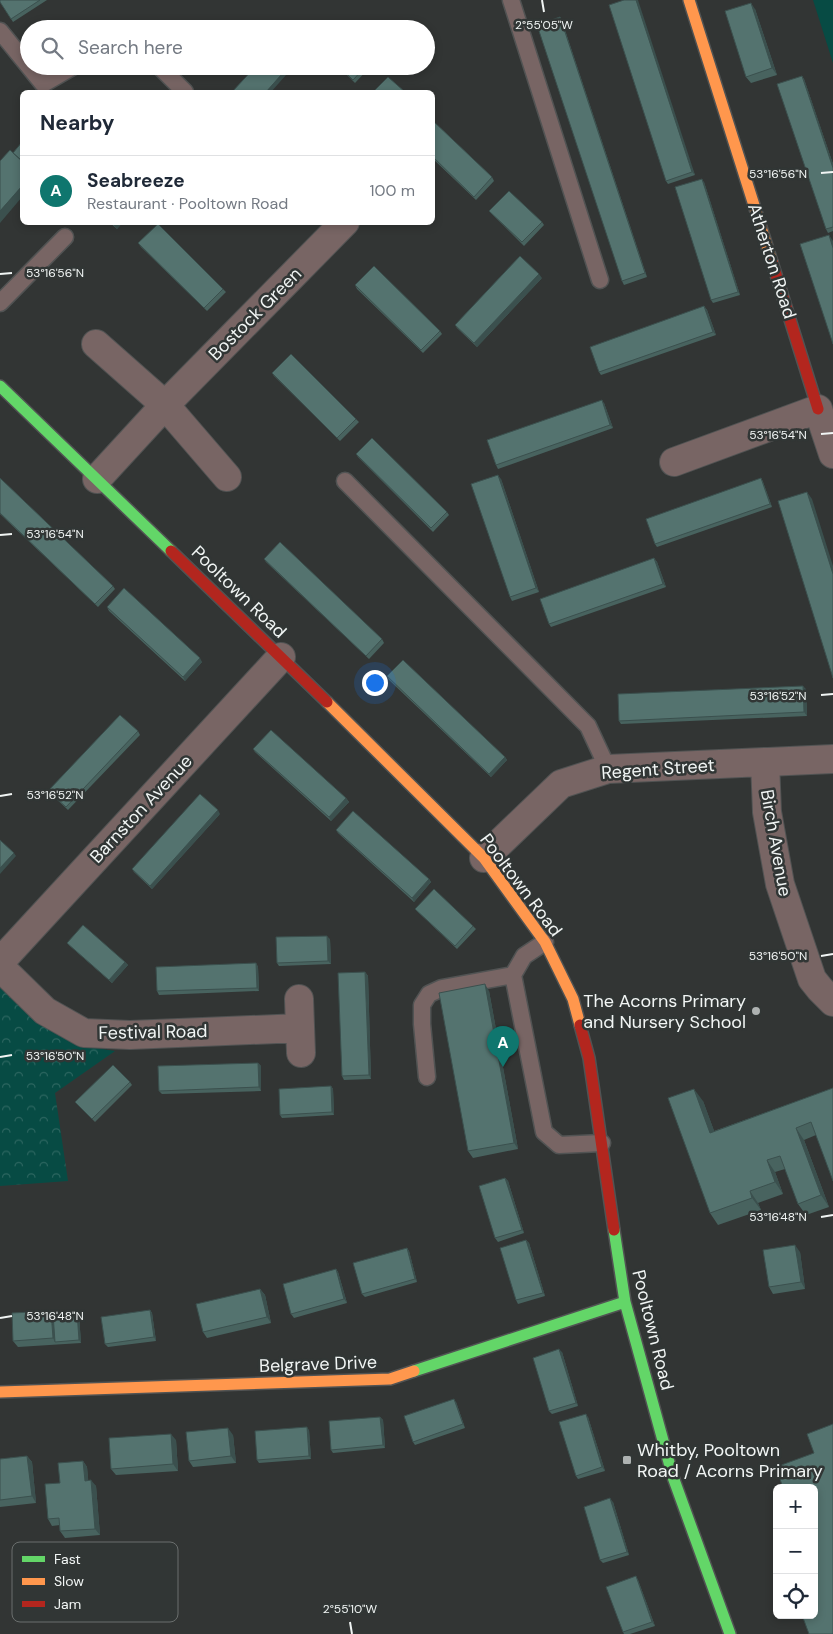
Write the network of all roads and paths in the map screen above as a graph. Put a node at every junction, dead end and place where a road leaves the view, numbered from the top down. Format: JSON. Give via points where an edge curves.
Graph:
{"nodes":[{"id":1,"x":511,"y":0,"type":"edge"},
{"id":2,"x":689,"y":0,"type":"edge"},
{"id":3,"x":0,"y":31,"type":"edge"},
{"id":4,"x":20,"y":56,"type":"edge"},
{"id":5,"x":36,"y":75,"type":"edge"},
{"id":6,"x":58,"y":75,"type":"edge"},
{"id":7,"x":168,"y":75,"type":"edge"},
{"id":8,"x":183,"y":90,"type":"edge"},
{"id":9,"x":342,"y":225,"type":"edge"},
{"id":10,"x":65,"y":237,"type":"dead end"},
{"id":11,"x":600,"y":280,"type":"dead end"},
{"id":12,"x":0,"y":303,"type":"edge"},
{"id":13,"x":96,"y":344,"type":"dead end"},
{"id":14,"x":0,"y":386,"type":"edge"},
{"id":15,"x":165,"y":405,"type":"junction"},
{"id":16,"x":818,"y":409,"type":"junction"},
{"id":17,"x":833,"y":454,"type":"edge"},
{"id":18,"x":674,"y":462,"type":"dead end"},
{"id":19,"x":227,"y":477,"type":"dead end"},
{"id":20,"x":97,"y":479,"type":"junction"},
{"id":21,"x":345,"y":481,"type":"dead end"},
{"id":22,"x":281,"y":657,"type":"junction"},
{"id":23,"x":833,"y":759,"type":"edge"},
{"id":24,"x":765,"y":762,"type":"junction"},
{"id":25,"x":608,"y":769,"type":"junction"},
{"id":26,"x":484,"y":858,"type":"junction"},
{"id":27,"x":545,"y":942,"type":"junction"},
{"id":28,"x":0,"y":962,"type":"edge"},
{"id":29,"x":0,"y":967,"type":"edge"},
{"id":30,"x":513,"y":975,"type":"junction"},
{"id":31,"x":299,"y":999,"type":"dead end"},
{"id":32,"x":833,"y":1002,"type":"edge"},
{"id":33,"x":427,"y":1077,"type":"dead end"},
{"id":34,"x":602,"y":1143,"type":"junction"},
{"id":35,"x":625,"y":1302,"type":"junction"},
{"id":36,"x":0,"y":1392,"type":"edge"},
{"id":37,"x":730,"y":1634,"type":"edge"}],
"edges":[{"from":1,"to":11,"type":"lane"},
{"from":2,"to":16,"type":"street","name":"Atherton Road"},
{"from":3,"to":4,"type":"lane"},
{"from":5,"to":6,"type":"lane","via":[[43,84]]},
{"from":7,"to":8,"type":"lane"},
{"from":9,"to":15,"type":"street","name":"Bostock Green"},
{"from":10,"to":12,"type":"lane"},
{"from":13,"to":15,"type":"street"},
{"from":14,"to":20,"type":"street","name":"Pooltown Road"},
{"from":15,"to":19,"type":"street"},
{"from":15,"to":20,"type":"street","name":"Bostock Green"},
{"from":16,"to":17,"type":"street","name":"Atherton Road"},
{"from":16,"to":18,"type":"street"},
{"from":20,"to":22,"type":"street","name":"Pooltown Road"},
{"from":21,"to":25,"type":"lane","via":[[588,726]]},
{"from":22,"to":26,"type":"street","name":"Pooltown Road"},
{"from":22,"to":28,"type":"street","name":"Barnston Avenue"},
{"from":23,"to":24,"type":"street","name":"Regent Street"},
{"from":24,"to":25,"type":"street","name":"Regent Street"},
{"from":24,"to":32,"type":"street","name":"Birch Avenue","via":[[767,812],[780,884],[812,979]]},
{"from":25,"to":26,"type":"street","name":"Regent Street","via":[[561,784]]},
{"from":26,"to":27,"type":"street","name":"Pooltown Road"},
{"from":27,"to":30,"type":"lane","via":[[524,956]]},
{"from":27,"to":34,"type":"street","name":"Pooltown Road","via":[[575,1007],[589,1058]]},
{"from":29,"to":31,"type":"street","name":"Festival Road","via":[[45,1011],[84,1033],[300,1041]]},
{"from":30,"to":33,"type":"lane","via":[[442,988],[429,994],[422,1005]]},
{"from":30,"to":34,"type":"lane","via":[[544,1132],[559,1145]]},
{"from":34,"to":35,"type":"street","name":"Pooltown Road"},
{"from":35,"to":36,"type":"street","name":"Belgrave Drive","via":[[390,1379]]},
{"from":35,"to":37,"type":"street","name":"Pooltown Road","via":[[673,1477]]}]}
